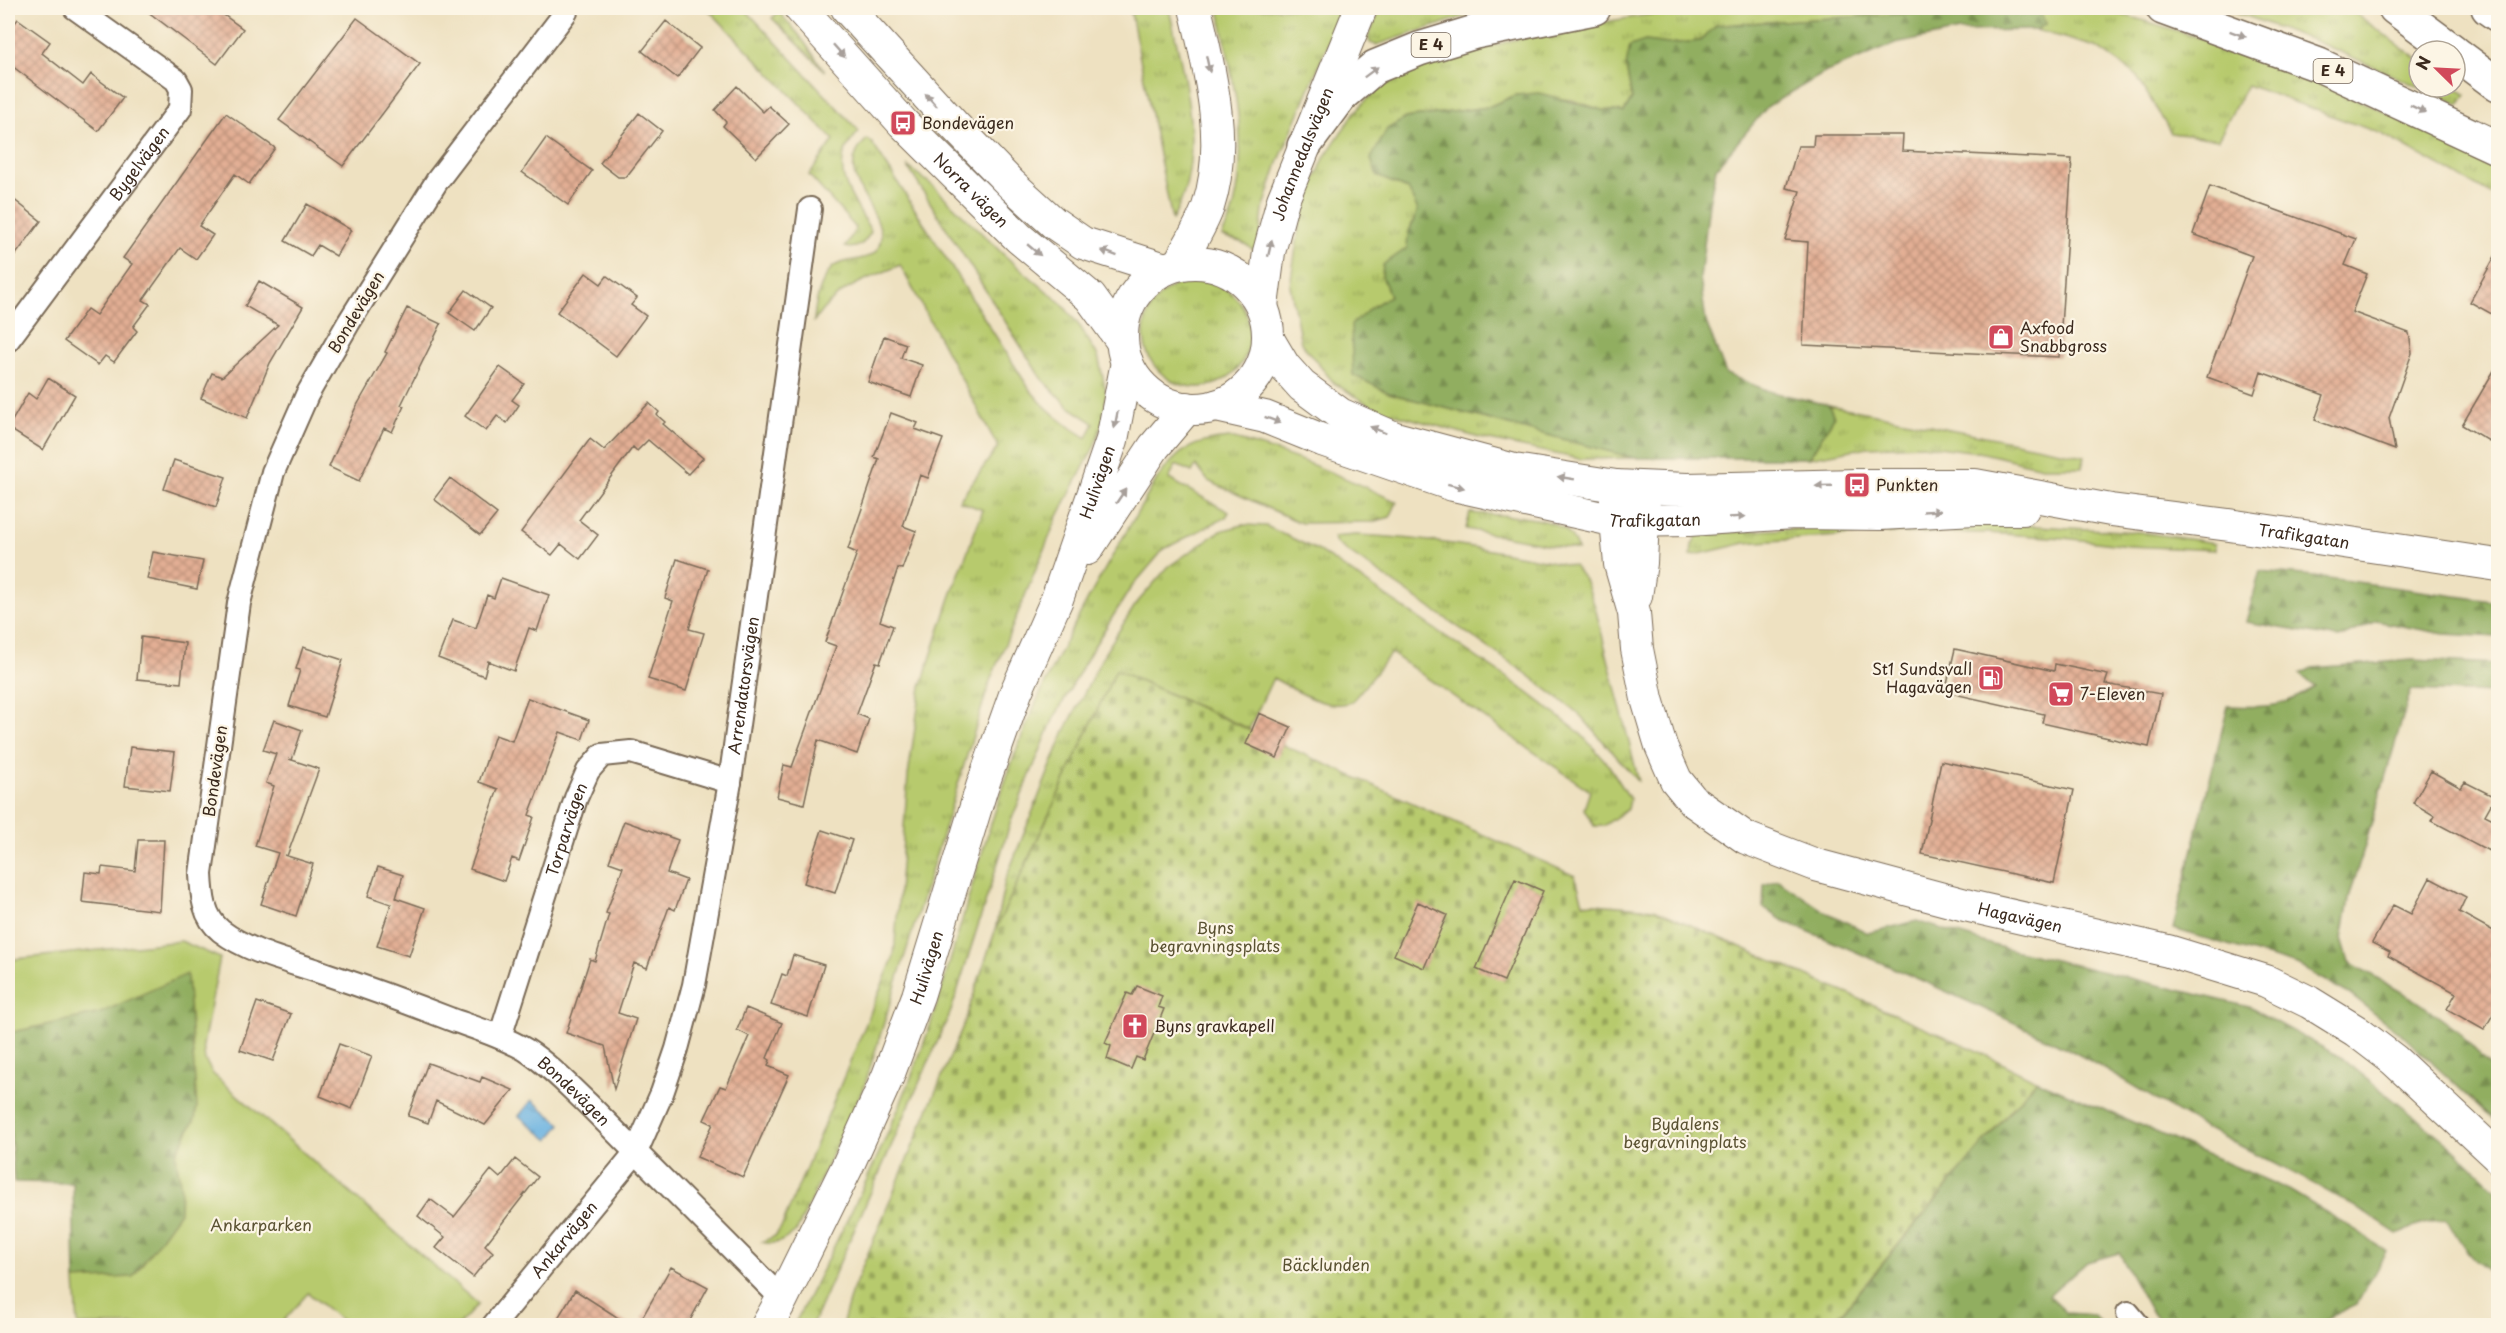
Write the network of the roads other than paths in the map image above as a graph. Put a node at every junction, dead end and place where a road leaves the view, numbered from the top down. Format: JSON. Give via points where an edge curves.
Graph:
{"nodes":[{"id":1,"x":75,"y":8,"type":"edge"},
{"id":2,"x":800,"y":8,"type":"edge"},
{"id":3,"x":847,"y":8,"type":"edge"},
{"id":4,"x":1195,"y":8,"type":"edge"},
{"id":5,"x":1361,"y":8,"type":"edge"},
{"id":6,"x":1594,"y":8,"type":"edge"},
{"id":7,"x":2163,"y":8,"type":"edge"},
{"id":8,"x":2395,"y":8,"type":"edge"},
{"id":9,"x":2488,"y":8,"type":"edge"},
{"id":10,"x":566,"y":12,"type":"dead end"},
{"id":11,"x":2499,"y":15,"type":"edge"},
{"id":12,"x":2437,"y":39,"type":"edge"},
{"id":13,"x":2467,"y":62,"type":"edge"},
{"id":14,"x":2499,"y":86,"type":"edge"},
{"id":15,"x":1304,"y":146,"type":"junction"},
{"id":16,"x":2499,"y":148,"type":"edge"},
{"id":17,"x":810,"y":209,"type":"dead end"},
{"id":18,"x":1172,"y":267,"type":"junction"},
{"id":19,"x":1262,"y":306,"type":"junction"},
{"id":20,"x":8,"y":336,"type":"edge"},
{"id":21,"x":1268,"y":339,"type":"junction"},
{"id":22,"x":1125,"y":352,"type":"junction"},
{"id":23,"x":1201,"y":407,"type":"junction"},
{"id":24,"x":1630,"y":486,"type":"junction"},
{"id":25,"x":2111,"y":510,"type":"junction"},
{"id":26,"x":1629,"y":520,"type":"junction"},
{"id":27,"x":2499,"y":566,"type":"edge"},
{"id":28,"x":1057,"y":599,"type":"junction"},
{"id":29,"x":730,"y":782,"type":"junction"},
{"id":30,"x":500,"y":1037,"type":"junction"},
{"id":31,"x":636,"y":1152,"type":"junction"},
{"id":32,"x":2499,"y":1157,"type":"edge"},
{"id":33,"x":783,"y":1299,"type":"junction"},
{"id":34,"x":493,"y":1326,"type":"edge"},
{"id":35,"x":767,"y":1326,"type":"edge"}],
"edges":[{"from":1,"to":20,"type":"street","name":"Bygelvägen","via":[[176,80],[181,89],[180,109]]},
{"from":2,"to":22,"type":"main road","name":"Norra vägen","one_way":true,"via":[[903,123],[1019,238],[1090,297]]},
{"from":18,"to":3,"type":"main road","name":"Norra vägen","one_way":true,"via":[[1083,243],[1054,223],[953,124]]},
{"from":4,"to":18,"type":"main road","one_way":true,"via":[[1210,69],[1217,130],[1216,171],[1208,208]]},
{"from":5,"to":15,"type":"main road","name":"Johannedalsvägen"},
{"from":15,"to":6,"type":"highway","number":"E 4","one_way":true,"via":[[1341,96],[1375,67],[1475,32]]},
{"from":7,"to":16,"type":"highway","number":"E 4","one_way":true,"via":[[2319,65]]},
{"from":8,"to":12,"type":"highway"},
{"from":9,"to":11,"type":"highway"},
{"from":10,"to":30,"type":"street","name":"Bondevägen","via":[[437,181],[307,395],[273,472],[239,603],[201,874],[202,900],[208,917],[234,940]]},
{"from":13,"to":14,"type":"highway"},
{"from":19,"to":15,"type":"main road","name":"Johannedalsvägen","one_way":true,"via":[[1272,241]]},
{"from":17,"to":29,"type":"street","name":"Arrendatorsvägen"},
{"from":18,"to":19,"type":"main road","via":[[1196,263],[1223,268],[1250,287]]},
{"from":18,"to":22,"type":"main road","via":[[1153,276],[1130,303],[1123,328]]},
{"from":19,"to":21,"type":"main road"},
{"from":21,"to":23,"type":"main road","via":[[1260,369],[1245,389],[1232,399]]},
{"from":24,"to":21,"type":"main road","name":"Trafikgatan","one_way":true,"via":[[1514,470],[1395,438],[1340,414],[1302,386]]},
{"from":22,"to":23,"type":"main road","via":[[1139,382],[1160,400]]},
{"from":22,"to":28,"type":"main road","name":"Hulivägen","one_way":true,"via":[[1112,440]]},
{"from":23,"to":26,"type":"main road","name":"Trafikgatan","one_way":true,"via":[[1266,417],[1453,485]]},
{"from":28,"to":23,"type":"main road","name":"Hulivägen","one_way":true,"via":[[1154,447]]},
{"from":25,"to":24,"type":"main road","name":"Trafikgatan","one_way":true,"via":[[1975,485],[1687,489]]},
{"from":24,"to":26,"type":"main road","name":"Hagavägen"},
{"from":26,"to":25,"type":"main road","name":"Trafikgatan","one_way":true,"via":[[1975,509]]},
{"from":25,"to":27,"type":"main road","name":"Trafikgatan"},
{"from":26,"to":32,"type":"main road","name":"Hagavägen","via":[[1620,564],[1634,613],[1647,699],[1676,780],[1693,801],[1746,838],[1816,865],[1969,906],[2168,951],[2266,981],[2356,1031],[2394,1060]]},
{"from":28,"to":33,"type":"main road","name":"Hulivägen","via":[[1016,692],[982,787],[918,996],[888,1076]]},
{"from":29,"to":30,"type":"street","name":"Torparvägen","via":[[631,752],[602,755],[588,771],[576,798]]},
{"from":29,"to":31,"type":"street","name":"Arrendatorsvägen","via":[[694,985],[674,1060]]},
{"from":30,"to":31,"type":"street","name":"Bondevägen","via":[[555,1073]]},
{"from":31,"to":33,"type":"street","name":"Bondevägen"},
{"from":31,"to":34,"type":"street","name":"Ankarvägen"},
{"from":33,"to":35,"type":"main road","name":"Hulivägen"}]}
